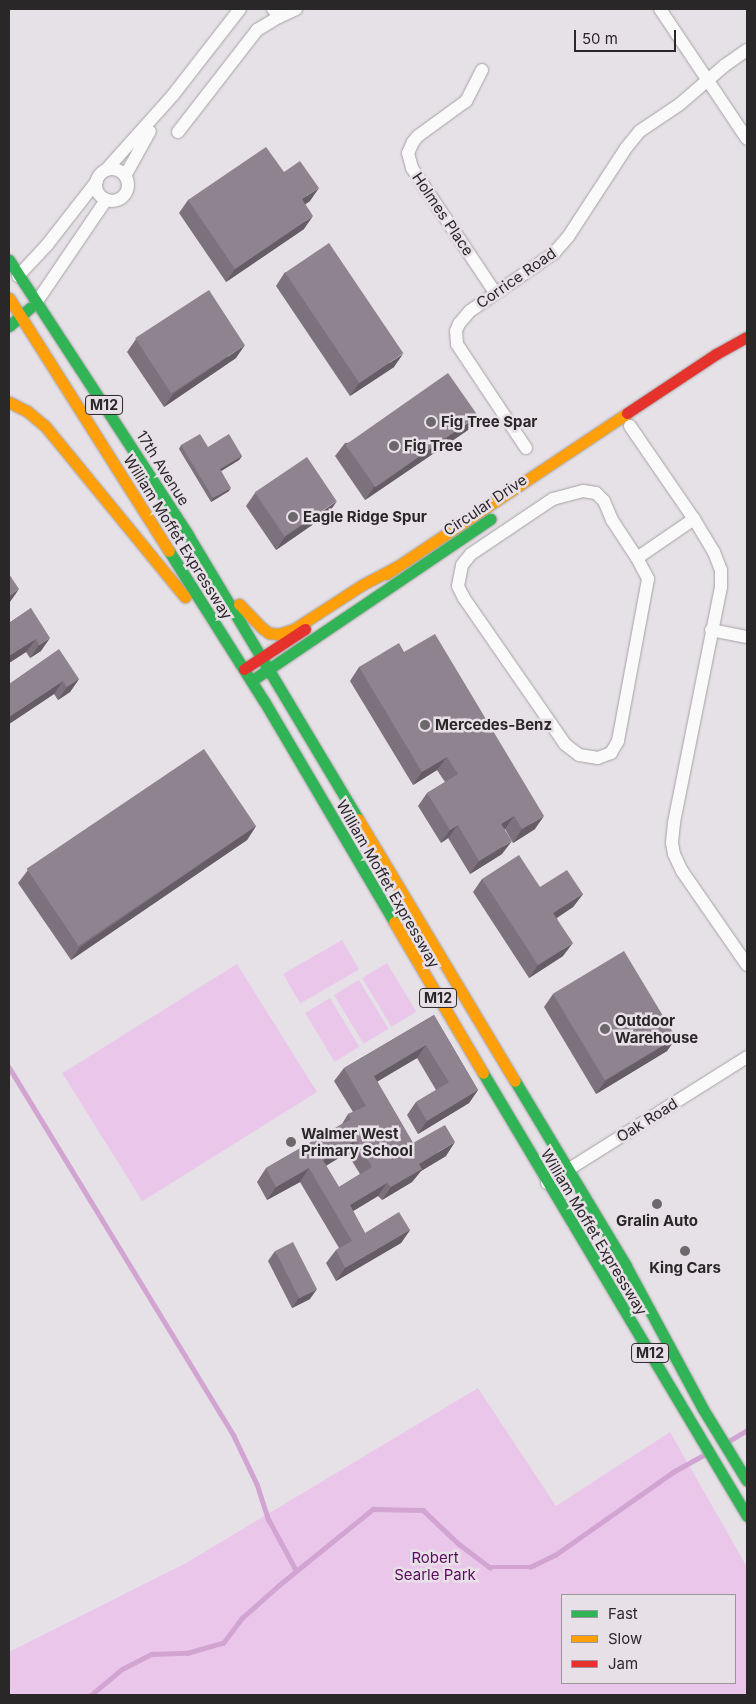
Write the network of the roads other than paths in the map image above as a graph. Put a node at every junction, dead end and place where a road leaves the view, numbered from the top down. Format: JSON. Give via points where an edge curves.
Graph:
{"nodes":[{"id":1,"x":240,"y":9,"type":"edge"},
{"id":2,"x":296,"y":9,"type":"edge"},
{"id":3,"x":660,"y":9,"type":"edge"},
{"id":4,"x":276,"y":13,"type":"edge"},
{"id":5,"x":747,"y":50,"type":"edge"},
{"id":6,"x":482,"y":70,"type":"dead end"},
{"id":7,"x":708,"y":81,"type":"junction"},
{"id":8,"x":173,"y":95,"type":"junction"},
{"id":9,"x":178,"y":132,"type":"dead end"},
{"id":10,"x":747,"y":139,"type":"edge"},
{"id":11,"x":106,"y":170,"type":"junction"},
{"id":12,"x":125,"y":176,"type":"junction"},
{"id":13,"x":97,"y":181,"type":"junction"},
{"id":14,"x":106,"y":200,"type":"junction"},
{"id":15,"x":9,"y":260,"type":"edge"},
{"id":16,"x":13,"y":280,"type":"edge"},
{"id":17,"x":496,"y":294,"type":"junction"},
{"id":18,"x":9,"y":298,"type":"edge"},
{"id":19,"x":36,"y":303,"type":"junction"},
{"id":20,"x":20,"y":316,"type":"junction"},
{"id":21,"x":9,"y":326,"type":"edge"},
{"id":22,"x":747,"y":337,"type":"edge"},
{"id":23,"x":730,"y":348,"type":"junction"},
{"id":24,"x":9,"y":402,"type":"edge"},
{"id":25,"x":630,"y":426,"type":"junction"},
{"id":26,"x":619,"y":434,"type":"dead end"},
{"id":27,"x":526,"y":448,"type":"dead end"},
{"id":28,"x":584,"y":456,"type":"dead end"},
{"id":29,"x":694,"y":519,"type":"junction"},
{"id":30,"x":638,"y":558,"type":"junction"},
{"id":31,"x":398,"y":566,"type":"junction"},
{"id":32,"x":219,"y":586,"type":"junction"},
{"id":33,"x":208,"y":614,"type":"junction"},
{"id":34,"x":711,"y":630,"type":"junction"},
{"id":35,"x":747,"y":637,"type":"edge"},
{"id":36,"x":261,"y":658,"type":"junction"},
{"id":37,"x":244,"y":669,"type":"junction"},
{"id":38,"x":268,"y":670,"type":"junction"},
{"id":39,"x":251,"y":681,"type":"junction"},
{"id":40,"x":747,"y":966,"type":"edge"},
{"id":41,"x":747,"y":1057,"type":"edge"},
{"id":42,"x":568,"y":1170,"type":"junction"},
{"id":43,"x":547,"y":1183,"type":"junction"},
{"id":44,"x":747,"y":1481,"type":"edge"},
{"id":45,"x":747,"y":1516,"type":"edge"}],
"edges":[{"from":1,"to":8,"type":"street"},
{"from":2,"to":4,"type":"street"},
{"from":3,"to":7,"type":"street"},
{"from":4,"to":9,"type":"street","via":[[257,30]]},
{"from":5,"to":7,"type":"street","name":"Corrice Road"},
{"from":6,"to":17,"type":"street","name":"Holmes Place","via":[[466,101],[412,142],[409,158],[412,168]]},
{"from":7,"to":10,"type":"street"},
{"from":7,"to":17,"type":"street","name":"Corrice Road","via":[[633,138],[561,246],[544,262]]},
{"from":8,"to":11,"type":"street"},
{"from":8,"to":12,"type":"street"},
{"from":11,"to":12,"type":"street","via":[[117,170]]},
{"from":11,"to":13,"type":"street"},
{"from":12,"to":14,"type":"street","via":[[128,185],[124,195],[116,200]]},
{"from":13,"to":14,"type":"street","via":[[98,192]]},
{"from":13,"to":16,"type":"street","via":[[47,245]]},
{"from":14,"to":19,"type":"street"},
{"from":15,"to":16,"type":"main road","name":"17th Avenue","number":"M12"},
{"from":16,"to":19,"type":"main road","name":"17th Avenue","number":"M12"},
{"from":17,"to":27,"type":"street","name":"Corrice Road","via":[[463,316],[456,338]]},
{"from":18,"to":20,"type":"main road","name":"William Moffet Expressway","number":"M12"},
{"from":19,"to":20,"type":"main road"},
{"from":19,"to":32,"type":"main road","name":"17th Avenue","number":"M12","via":[[134,449]]},
{"from":20,"to":21,"type":"main road"},
{"from":20,"to":33,"type":"main road","name":"William Moffet Expressway","number":"M12"},
{"from":22,"to":23,"type":"main road","name":"Circular Drive"},
{"from":23,"to":25,"type":"main road","name":"Circular Drive","via":[[722,361]]},
{"from":23,"to":31,"type":"main road","name":"Circular Drive","via":[[716,354]]},
{"from":24,"to":33,"type":"main road","via":[[45,426],[190,603]]},
{"from":25,"to":26,"type":"main road","name":"Circular Drive"},
{"from":25,"to":29,"type":"street"},
{"from":28,"to":38,"type":"main road","name":"Circular Drive"},
{"from":29,"to":30,"type":"street"},
{"from":29,"to":34,"type":"street","via":[[721,570],[721,587]]},
{"from":30,"to":30,"type":"street","via":[[612,520],[604,501],[596,494],[582,491],[563,495],[543,505],[470,554],[459,572],[458,586],[464,598],[565,744],[589,758],[605,757],[616,748],[618,741],[648,586]]},
{"from":31,"to":32,"type":"main road","via":[[294,629],[279,634],[262,628]]},
{"from":31,"to":36,"type":"main road","name":"Circular Drive"},
{"from":32,"to":36,"type":"main road","name":"17th Avenue","number":"M12"},
{"from":33,"to":37,"type":"main road","name":"William Moffet Expressway","number":"M12"},
{"from":34,"to":35,"type":"street"},
{"from":34,"to":40,"type":"street","via":[[672,844],[682,871]]},
{"from":36,"to":37,"type":"main road","name":"Circular Drive"},
{"from":36,"to":38,"type":"main road","name":"17th Avenue","number":"M12"},
{"from":37,"to":39,"type":"main road","name":"William Moffet Expressway","number":"M12"},
{"from":38,"to":39,"type":"main road","name":"Circular Drive"},
{"from":38,"to":42,"type":"main road","name":"William Moffet Expressway","number":"M12"},
{"from":39,"to":43,"type":"main road","name":"William Moffet Expressway","number":"M12"},
{"from":41,"to":42,"type":"street","name":"Oak Road"},
{"from":42,"to":43,"type":"street","name":"Oak Road"},
{"from":42,"to":44,"type":"main road","name":"William Moffet Expressway","number":"M12"},
{"from":43,"to":45,"type":"main road","name":"William Moffet Expressway","number":"M12"}]}
